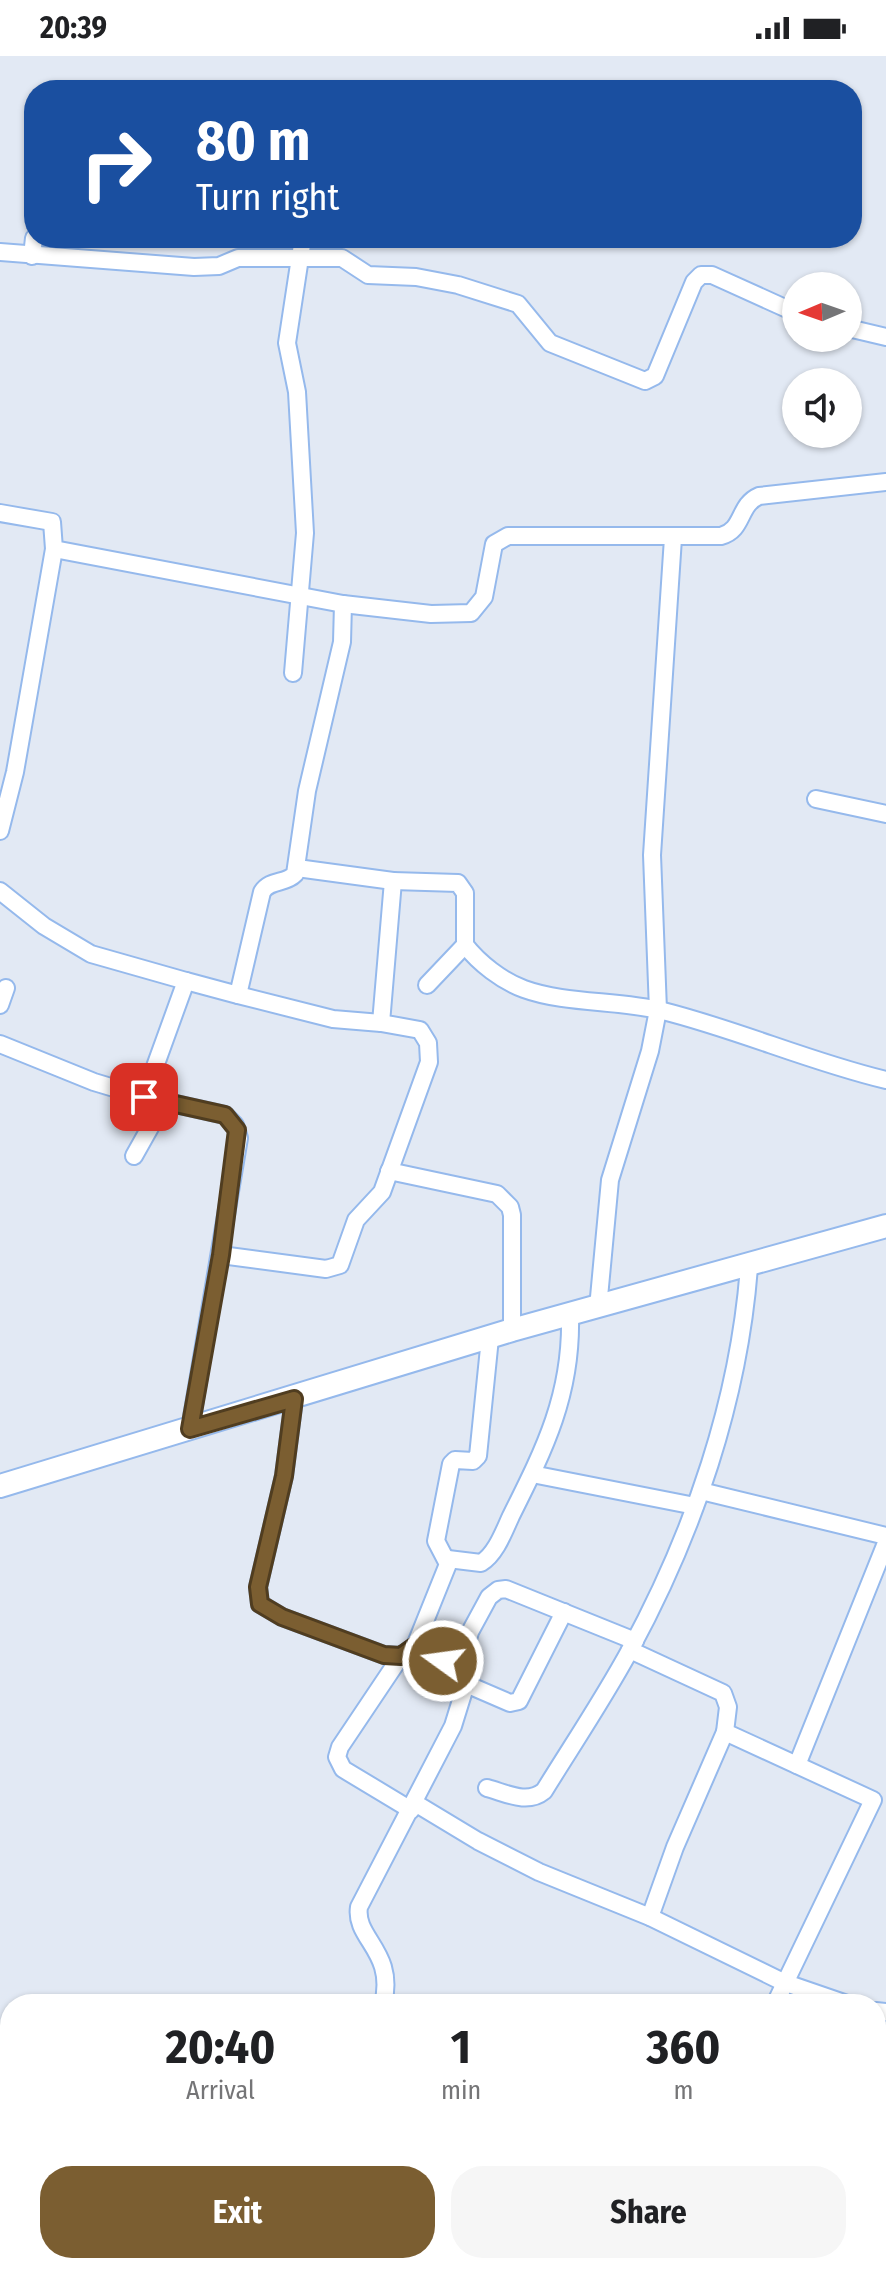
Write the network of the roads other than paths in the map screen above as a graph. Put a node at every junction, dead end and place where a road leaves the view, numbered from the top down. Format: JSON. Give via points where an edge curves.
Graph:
{"nodes":[{"id":1,"x":33,"y":248,"type":"edge"},
{"id":2,"x":302,"y":248,"type":"edge"},
{"id":3,"x":0,"y":252,"type":"edge"},
{"id":4,"x":32,"y":256,"type":"junction"},
{"id":5,"x":300,"y":259,"type":"junction"},
{"id":6,"x":782,"y":307,"type":"edge"},
{"id":7,"x":862,"y":331,"type":"edge"},
{"id":8,"x":886,"y":337,"type":"edge"},
{"id":9,"x":886,"y":482,"type":"edge"},
{"id":10,"x":0,"y":513,"type":"edge"},
{"id":11,"x":673,"y":538,"type":"junction"},
{"id":12,"x":54,"y":549,"type":"junction"},
{"id":13,"x":302,"y":595,"type":"junction"},
{"id":14,"x":343,"y":604,"type":"junction"},
{"id":15,"x":293,"y":673,"type":"dead end"},
{"id":16,"x":816,"y":799,"type":"dead end"},
{"id":17,"x":886,"y":814,"type":"edge"},
{"id":18,"x":0,"y":831,"type":"edge"},
{"id":19,"x":297,"y":868,"type":"junction"},
{"id":20,"x":393,"y":881,"type":"junction"},
{"id":21,"x":0,"y":891,"type":"edge"},
{"id":22,"x":465,"y":945,"type":"junction"},
{"id":23,"x":186,"y":981,"type":"junction"},
{"id":24,"x":427,"y":985,"type":"dead end"},
{"id":25,"x":238,"y":995,"type":"junction"},
{"id":26,"x":658,"y":1010,"type":"junction"},
{"id":27,"x":381,"y":1023,"type":"junction"},
{"id":28,"x":0,"y":1044,"type":"edge"},
{"id":29,"x":886,"y":1080,"type":"edge"},
{"id":30,"x":152,"y":1100,"type":"junction"},
{"id":31,"x":134,"y":1156,"type":"dead end"},
{"id":32,"x":389,"y":1171,"type":"junction"},
{"id":33,"x":886,"y":1226,"type":"edge"},
{"id":34,"x":221,"y":1255,"type":"junction"},
{"id":35,"x":749,"y":1267,"type":"junction"},
{"id":36,"x":598,"y":1308,"type":"junction"},
{"id":37,"x":570,"y":1316,"type":"junction"},
{"id":38,"x":512,"y":1330,"type":"junction"},
{"id":39,"x":490,"y":1338,"type":"junction"},
{"id":40,"x":294,"y":1399,"type":"junction"},
{"id":41,"x":190,"y":1429,"type":"junction"},
{"id":42,"x":532,"y":1474,"type":"junction"},
{"id":43,"x":0,"y":1486,"type":"edge"},
{"id":44,"x":698,"y":1498,"type":"junction"},
{"id":45,"x":886,"y":1536,"type":"edge"},
{"id":46,"x":886,"y":1543,"type":"edge"},
{"id":47,"x":448,"y":1559,"type":"junction"},
{"id":48,"x":564,"y":1612,"type":"junction"},
{"id":49,"x":632,"y":1646,"type":"junction"},
{"id":50,"x":408,"y":1651,"type":"junction"},
{"id":51,"x":464,"y":1676,"type":"junction"},
{"id":52,"x":725,"y":1732,"type":"junction"},
{"id":53,"x":797,"y":1765,"type":"junction"},
{"id":54,"x":487,"y":1788,"type":"dead end"},
{"id":55,"x":880,"y":1802,"type":"edge"},
{"id":56,"x":413,"y":1806,"type":"junction"},
{"id":57,"x":650,"y":1917,"type":"junction"},
{"id":58,"x":783,"y":1982,"type":"junction"},
{"id":59,"x":383,"y":1994,"type":"edge"},
{"id":60,"x":779,"y":1994,"type":"edge"},
{"id":61,"x":818,"y":1994,"type":"edge"}],
"edges":[{"from":1,"to":4,"type":"street"},
{"from":2,"to":5,"type":"street"},
{"from":3,"to":4,"type":"street"},
{"from":4,"to":5,"type":"street","via":[[194,267],[219,266],[238,258]]},
{"from":5,"to":6,"type":"street","via":[[342,258],[368,275],[439,281],[518,304],[550,343],[645,381],[655,376],[701,275],[712,275]]},
{"from":5,"to":13,"type":"street","via":[[287,352],[301,442]]},
{"from":7,"to":8,"type":"street"},
{"from":9,"to":11,"type":"street","via":[[759,496],[748,503],[731,533]]},
{"from":10,"to":12,"type":"street","via":[[49,520],[55,529]]},
{"from":11,"to":14,"type":"street","via":[[620,533],[508,536],[494,544],[484,597],[471,613]]},
{"from":11,"to":26,"type":"street","via":[[652,855]]},
{"from":12,"to":13,"type":"street"},
{"from":12,"to":18,"type":"street"},
{"from":13,"to":14,"type":"street"},
{"from":13,"to":15,"type":"street"},
{"from":14,"to":19,"type":"street","via":[[342,642],[307,791]]},
{"from":16,"to":17,"type":"street"},
{"from":19,"to":20,"type":"street"},
{"from":19,"to":25,"type":"street","via":[[291,879],[262,892]]},
{"from":20,"to":22,"type":"street","via":[[458,883],[465,893]]},
{"from":20,"to":27,"type":"street"},
{"from":21,"to":23,"type":"street","via":[[91,954]]},
{"from":22,"to":24,"type":"street"},
{"from":22,"to":26,"type":"street","via":[[490,969],[528,991]]},
{"from":23,"to":25,"type":"street"},
{"from":23,"to":30,"type":"street"},
{"from":25,"to":27,"type":"street","via":[[333,1019]]},
{"from":26,"to":29,"type":"street"},
{"from":26,"to":36,"type":"street","via":[[610,1180]]},
{"from":27,"to":32,"type":"street","via":[[420,1030],[430,1052]]},
{"from":28,"to":30,"type":"street"},
{"from":30,"to":31,"type":"street","via":[[157,1115]]},
{"from":30,"to":34,"type":"street","via":[[225,1115],[237,1130]]},
{"from":32,"to":34,"type":"street","via":[[382,1192],[356,1220],[336,1268]]},
{"from":32,"to":38,"type":"street","via":[[497,1194],[505,1201],[512,1215]]},
{"from":33,"to":35,"type":"street"},
{"from":34,"to":41,"type":"street"},
{"from":35,"to":36,"type":"street"},
{"from":35,"to":44,"type":"street","via":[[736,1371]]},
{"from":36,"to":37,"type":"street"},
{"from":37,"to":38,"type":"street"},
{"from":37,"to":42,"type":"street","via":[[569,1368],[554,1428]]},
{"from":38,"to":39,"type":"street"},
{"from":39,"to":40,"type":"street"},
{"from":39,"to":47,"type":"street","via":[[478,1456],[452,1462],[439,1527],[437,1545]]},
{"from":40,"to":41,"type":"street"},
{"from":40,"to":50,"type":"street","via":[[284,1476],[258,1587],[260,1604],[384,1655]]},
{"from":41,"to":43,"type":"street"},
{"from":42,"to":44,"type":"street"},
{"from":42,"to":47,"type":"street","via":[[486,1560]]},
{"from":44,"to":45,"type":"street"},
{"from":44,"to":49,"type":"street"},
{"from":46,"to":53,"type":"street"},
{"from":47,"to":50,"type":"street"},
{"from":48,"to":49,"type":"street"},
{"from":48,"to":51,"type":"street","via":[[519,1701],[510,1703]]},
{"from":48,"to":51,"type":"street","via":[[498,1590],[470,1632]]},
{"from":49,"to":52,"type":"street","via":[[723,1693],[728,1707]]},
{"from":49,"to":54,"type":"street","via":[[544,1791],[529,1798]]},
{"from":50,"to":51,"type":"street"},
{"from":50,"to":56,"type":"street","via":[[337,1757],[343,1769]]},
{"from":51,"to":56,"type":"street","via":[[453,1726]]},
{"from":52,"to":53,"type":"street"},
{"from":52,"to":57,"type":"street"},
{"from":53,"to":55,"type":"street"},
{"from":55,"to":58,"type":"street"},
{"from":56,"to":57,"type":"street","via":[[539,1872]]},
{"from":56,"to":59,"type":"street","via":[[363,1893],[358,1913],[384,1964]]},
{"from":57,"to":58,"type":"street"},
{"from":58,"to":60,"type":"street"},
{"from":58,"to":61,"type":"street"}]}
